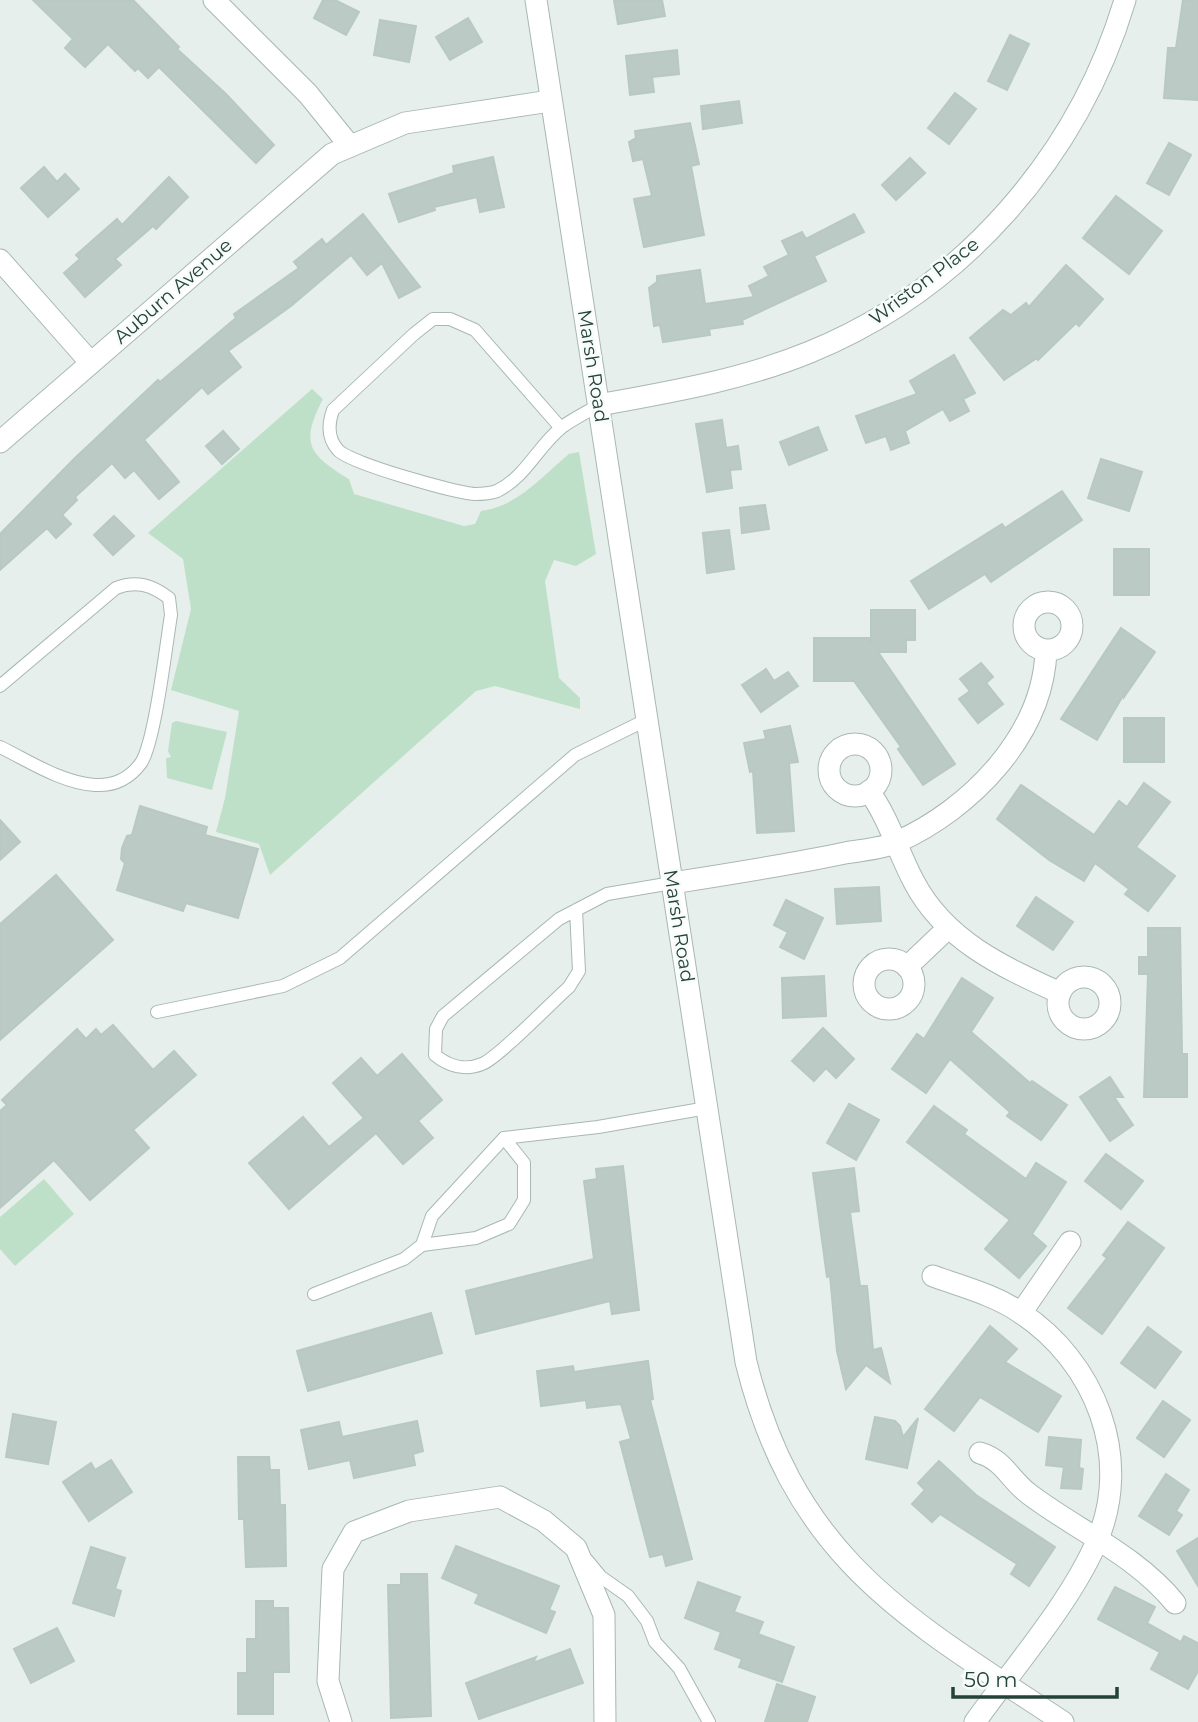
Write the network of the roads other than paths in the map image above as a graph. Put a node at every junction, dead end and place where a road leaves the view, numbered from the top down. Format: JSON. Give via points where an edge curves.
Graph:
{"nodes":[{"id":1,"x":215,"y":0,"type":"edge"},
{"id":2,"x":536,"y":0,"type":"edge"},
{"id":3,"x":1125,"y":0,"type":"edge"},
{"id":4,"x":550,"y":101,"type":"junction"},
{"id":5,"x":350,"y":146,"type":"junction"},
{"id":6,"x":0,"y":260,"type":"edge"},
{"id":7,"x":91,"y":362,"type":"junction"},
{"id":8,"x":599,"y":405,"type":"junction"},
{"id":9,"x":561,"y":428,"type":"junction"},
{"id":10,"x":0,"y":442,"type":"edge"},
{"id":11,"x":1046,"y":650,"type":"dead end"},
{"id":12,"x":0,"y":686,"type":"edge"},
{"id":13,"x":646,"y":720,"type":"junction"},
{"id":14,"x":0,"y":747,"type":"edge"},
{"id":15,"x":869,"y":791,"type":"dead end"},
{"id":16,"x":896,"y":843,"type":"junction"},
{"id":17,"x":672,"y":883,"type":"junction"},
{"id":18,"x":576,"y":910,"type":"junction"},
{"id":19,"x":948,"y":928,"type":"junction"},
{"id":20,"x":907,"y":967,"type":"dead end"},
{"id":21,"x":1060,"y":993,"type":"dead end"},
{"id":22,"x":157,"y":1012,"type":"dead end"},
{"id":23,"x":707,"y":1108,"type":"junction"},
{"id":24,"x":504,"y":1138,"type":"junction"},
{"id":25,"x":1070,"y":1242,"type":"dead end"},
{"id":26,"x":422,"y":1245,"type":"junction"},
{"id":27,"x":933,"y":1276,"type":"dead end"},
{"id":28,"x":314,"y":1294,"type":"dead end"},
{"id":29,"x":1021,"y":1312,"type":"junction"},
{"id":30,"x":980,"y":1453,"type":"dead end"},
{"id":31,"x":1097,"y":1540,"type":"junction"},
{"id":32,"x":576,"y":1548,"type":"junction"},
{"id":33,"x":1175,"y":1603,"type":"dead end"},
{"id":34,"x":1003,"y":1682,"type":"junction"},
{"id":35,"x":341,"y":1722,"type":"edge"},
{"id":36,"x":605,"y":1722,"type":"edge"},
{"id":37,"x":709,"y":1722,"type":"edge"},
{"id":38,"x":975,"y":1722,"type":"edge"},
{"id":39,"x":1063,"y":1722,"type":"edge"}],
"edges":[{"from":1,"to":5,"type":"street","via":[[308,94]]},
{"from":2,"to":4,"type":"street","name":"Marsh Road"},
{"from":3,"to":8,"type":"street","name":"Wriston Place","via":[[1098,72],[1048,161],[984,237],[909,297],[856,331],[809,353],[684,390]]},
{"from":4,"to":5,"type":"street","name":"Auburn Avenue","via":[[405,123]]},
{"from":4,"to":8,"type":"street","name":"Marsh Road"},
{"from":5,"to":7,"type":"street","name":"Auburn Avenue","via":[[317,165]]},
{"from":6,"to":7,"type":"street"},
{"from":7,"to":10,"type":"street","name":"Auburn Avenue"},
{"from":8,"to":9,"type":"lane"},
{"from":8,"to":13,"type":"street","name":"Marsh Road"},
{"from":9,"to":9,"type":"lane","via":[[475,330],[450,319],[433,320],[414,334],[333,410],[328,422],[336,449],[344,456],[474,494],[494,492],[516,480]]},
{"from":11,"to":16,"type":"street","via":[[1035,704],[995,769],[967,797]]},
{"from":12,"to":14,"type":"lane","via":[[116,588],[144,584],[169,598],[171,615],[149,736],[143,760],[133,773],[109,785],[93,785],[63,777]]},
{"from":13,"to":17,"type":"street","name":"Marsh Road"},
{"from":13,"to":22,"type":"lane","via":[[575,755],[341,958],[283,986]]},
{"from":15,"to":16,"type":"street"},
{"from":16,"to":17,"type":"street"},
{"from":16,"to":19,"type":"street","via":[[922,896]]},
{"from":17,"to":18,"type":"lane","via":[[607,894]]},
{"from":17,"to":23,"type":"street","name":"Marsh Road"},
{"from":18,"to":18,"type":"lane","via":[[559,919],[443,1016],[436,1028],[435,1055],[446,1064],[461,1067],[483,1064],[569,987],[579,971]]},
{"from":19,"to":20,"type":"street"},
{"from":19,"to":21,"type":"street","via":[[972,949]]},
{"from":23,"to":24,"type":"lane"},
{"from":23,"to":34,"type":"street","name":"Marsh Road","via":[[746,1362],[758,1409],[789,1481],[834,1547],[870,1585],[909,1618]]},
{"from":24,"to":26,"type":"lane","via":[[432,1216]]},
{"from":24,"to":26,"type":"lane","via":[[524,1163],[524,1200],[509,1224],[476,1238]]},
{"from":25,"to":29,"type":"street"},
{"from":26,"to":28,"type":"lane","via":[[404,1259]]},
{"from":27,"to":29,"type":"street"},
{"from":29,"to":31,"type":"street","via":[[1063,1348],[1102,1416],[1111,1466],[1108,1504]]},
{"from":30,"to":31,"type":"street","via":[[1004,1466],[1027,1492]]},
{"from":31,"to":33,"type":"street","via":[[1136,1564]]},
{"from":31,"to":34,"type":"street"},
{"from":32,"to":35,"type":"street","via":[[544,1521],[500,1497],[409,1511],[354,1532],[333,1569],[328,1681]]},
{"from":32,"to":36,"type":"street","via":[[604,1615]]},
{"from":32,"to":37,"type":"lane","via":[[601,1577],[628,1596],[647,1621],[655,1642],[679,1668]]},
{"from":34,"to":38,"type":"street"},
{"from":34,"to":39,"type":"street","name":"Marsh Road"}]}
